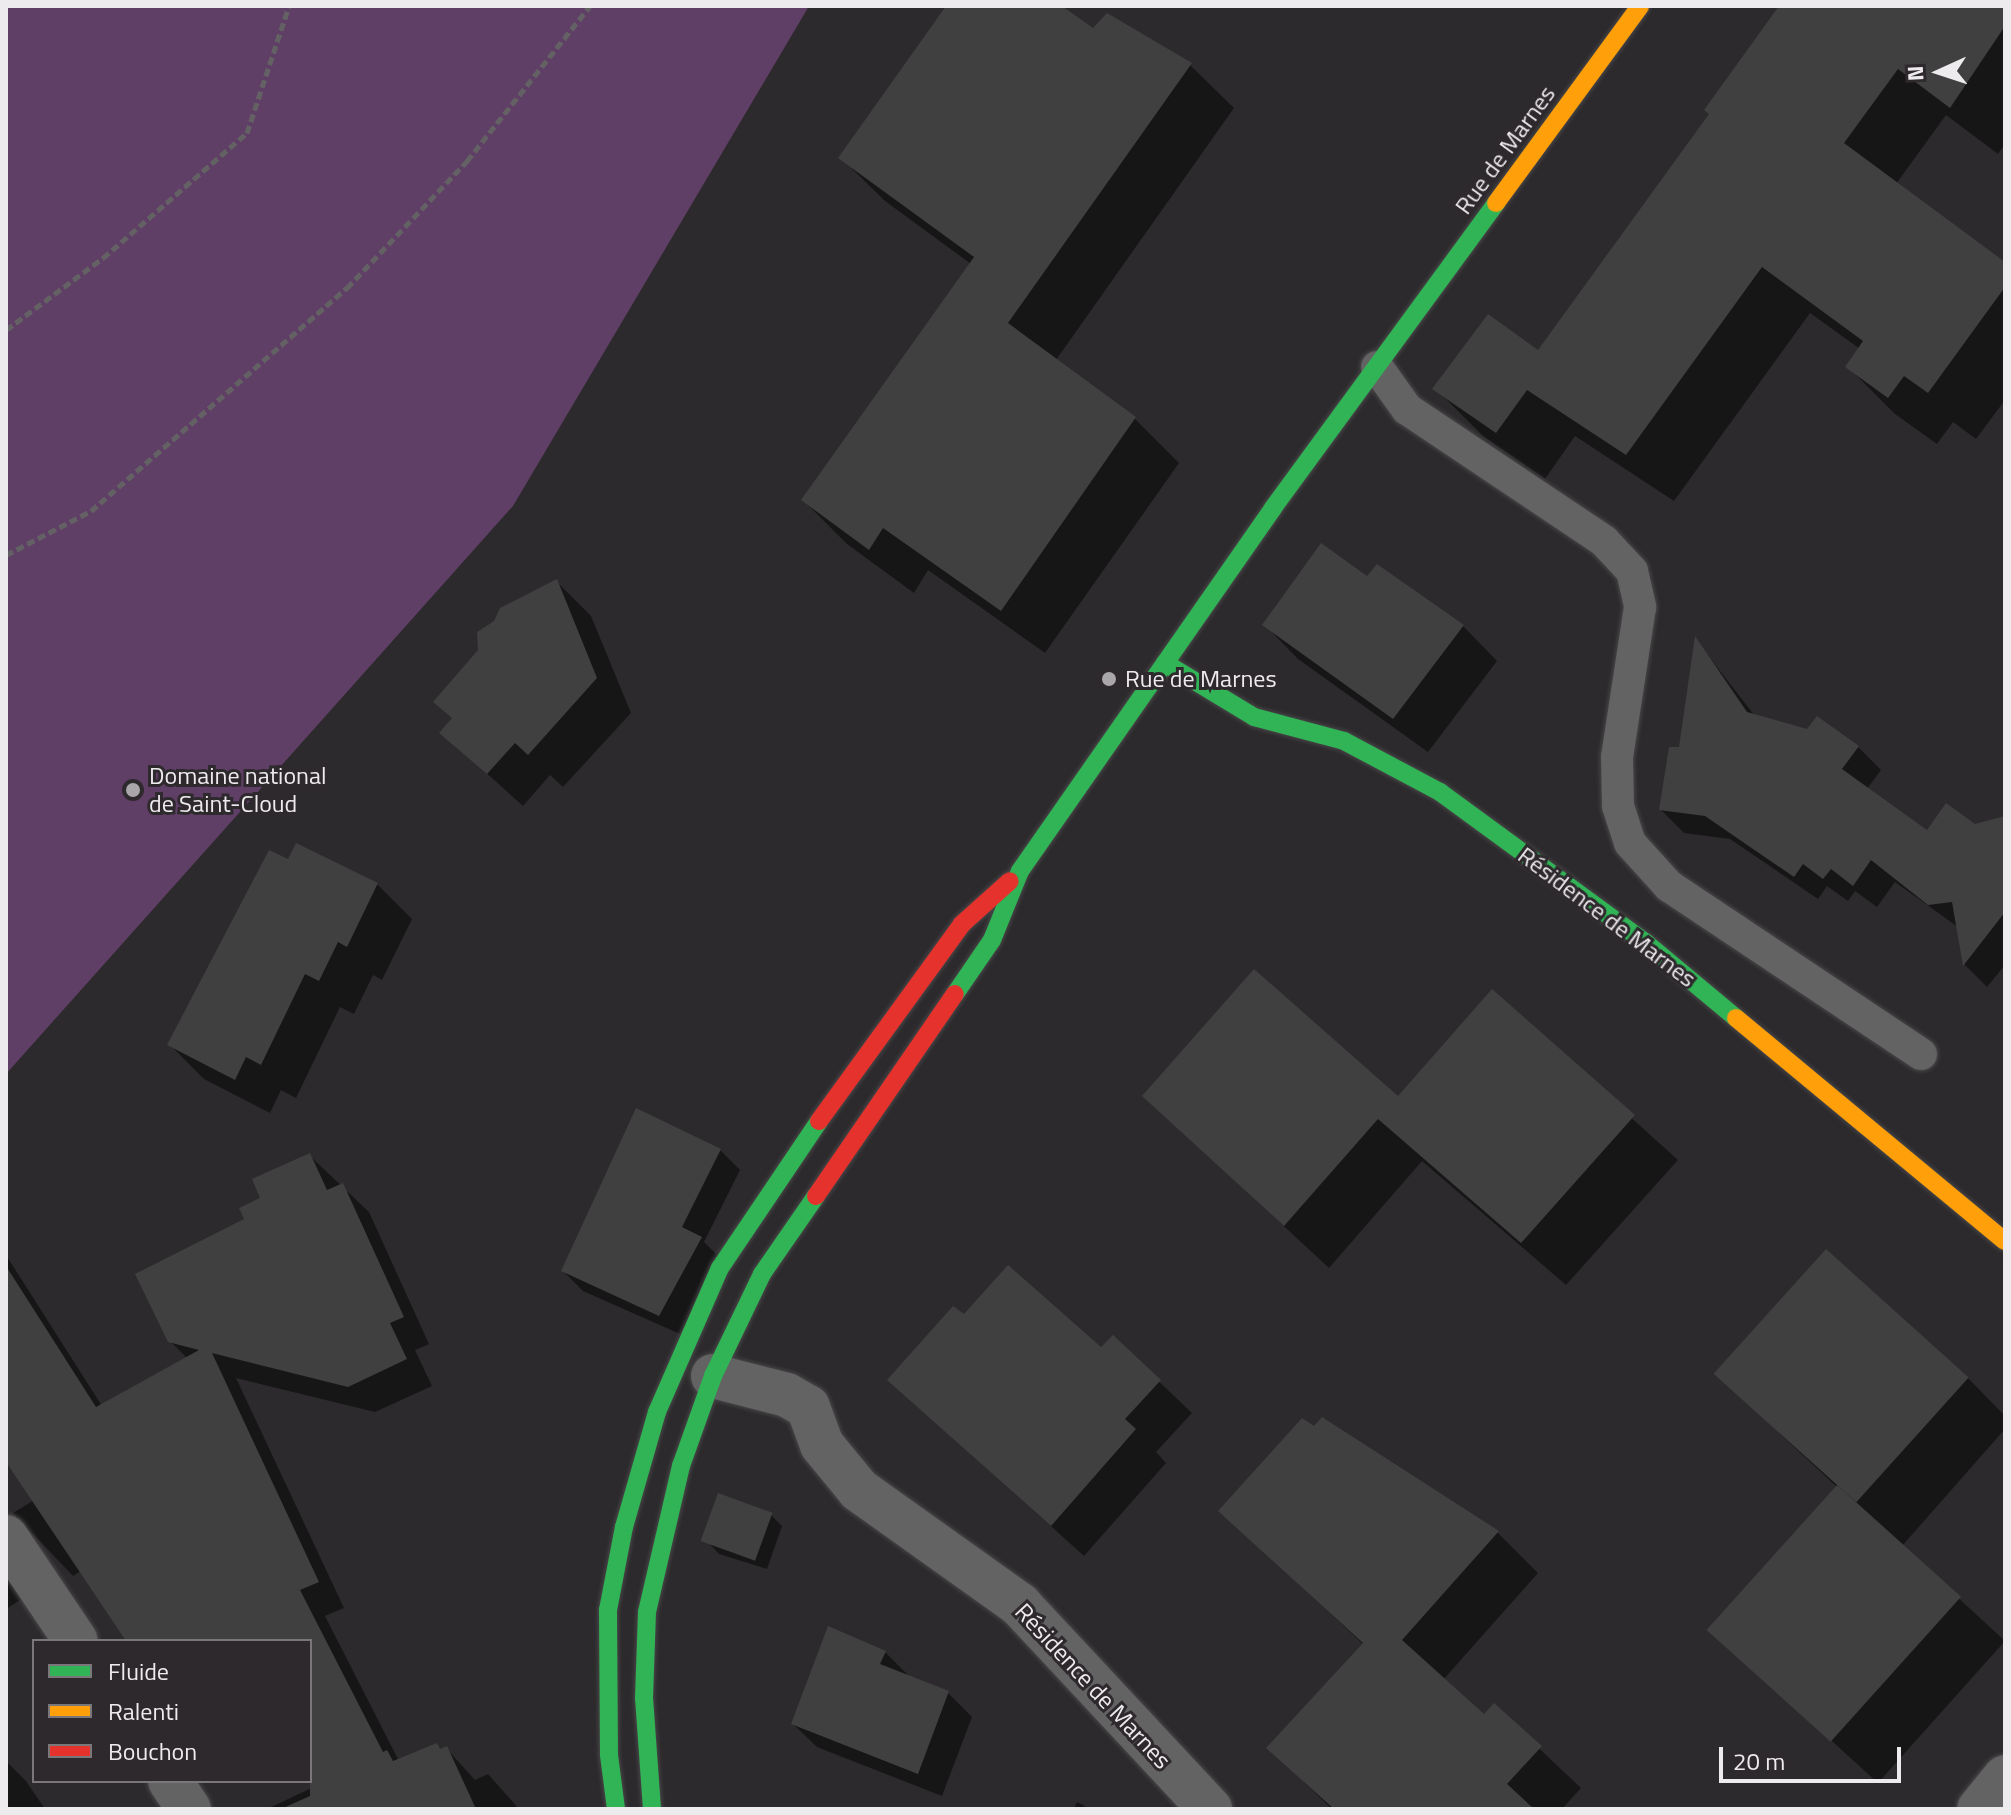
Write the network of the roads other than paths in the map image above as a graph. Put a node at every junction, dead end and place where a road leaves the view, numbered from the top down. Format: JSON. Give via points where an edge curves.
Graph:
{"nodes":[{"id":1,"x":1640,"y":6,"type":"edge"},
{"id":2,"x":1377,"y":367,"type":"junction"},
{"id":3,"x":1165,"y":663,"type":"junction"},
{"id":4,"x":1020,"y":871,"type":"junction"},
{"id":5,"x":1921,"y":1054,"type":"dead end"},
{"id":6,"x":2005,"y":1241,"type":"edge"},
{"id":7,"x":713,"y":1376,"type":"junction"},
{"id":8,"x":6,"y":1537,"type":"edge"},
{"id":9,"x":75,"y":1639,"type":"edge"},
{"id":10,"x":2005,"y":1777,"type":"edge"},
{"id":11,"x":616,"y":1809,"type":"edge"},
{"id":12,"x":652,"y":1809,"type":"edge"},
{"id":13,"x":1210,"y":1809,"type":"edge"},
{"id":14,"x":1979,"y":1809,"type":"edge"}],
"edges":[{"from":1,"to":2,"type":"main road","name":"Rue de Marnes"},
{"from":2,"to":3,"type":"main road","name":"Rue de Marnes"},
{"from":2,"to":5,"type":"lane","via":[[1407,409],[1604,541],[1632,571],[1640,607],[1617,757],[1618,806],[1630,843],[1669,886]]},
{"from":3,"to":4,"type":"main road","name":"Rue de Marnes"},
{"from":3,"to":6,"type":"main road","name":"Résidence de Marnes","via":[[1254,717],[1344,741],[1440,792],[1646,943]]},
{"from":4,"to":7,"type":"main road","name":"Rue de Marnes","via":[[992,940],[817,1187],[762,1274]]},
{"from":4,"to":11,"type":"main road","name":"Rue de Marnes","via":[[962,924],[787,1165],[720,1268],[657,1412],[624,1527],[608,1610],[609,1755]]},
{"from":7,"to":12,"type":"main road","name":"Rue de Marnes","via":[[681,1466],[647,1612],[644,1698]]},
{"from":7,"to":13,"type":"street","name":"Résidence de Marnes","via":[[787,1395],[808,1407],[822,1445],[859,1490],[1020,1605]]},
{"from":8,"to":9,"type":"street"},
{"from":10,"to":14,"type":"street"}]}
